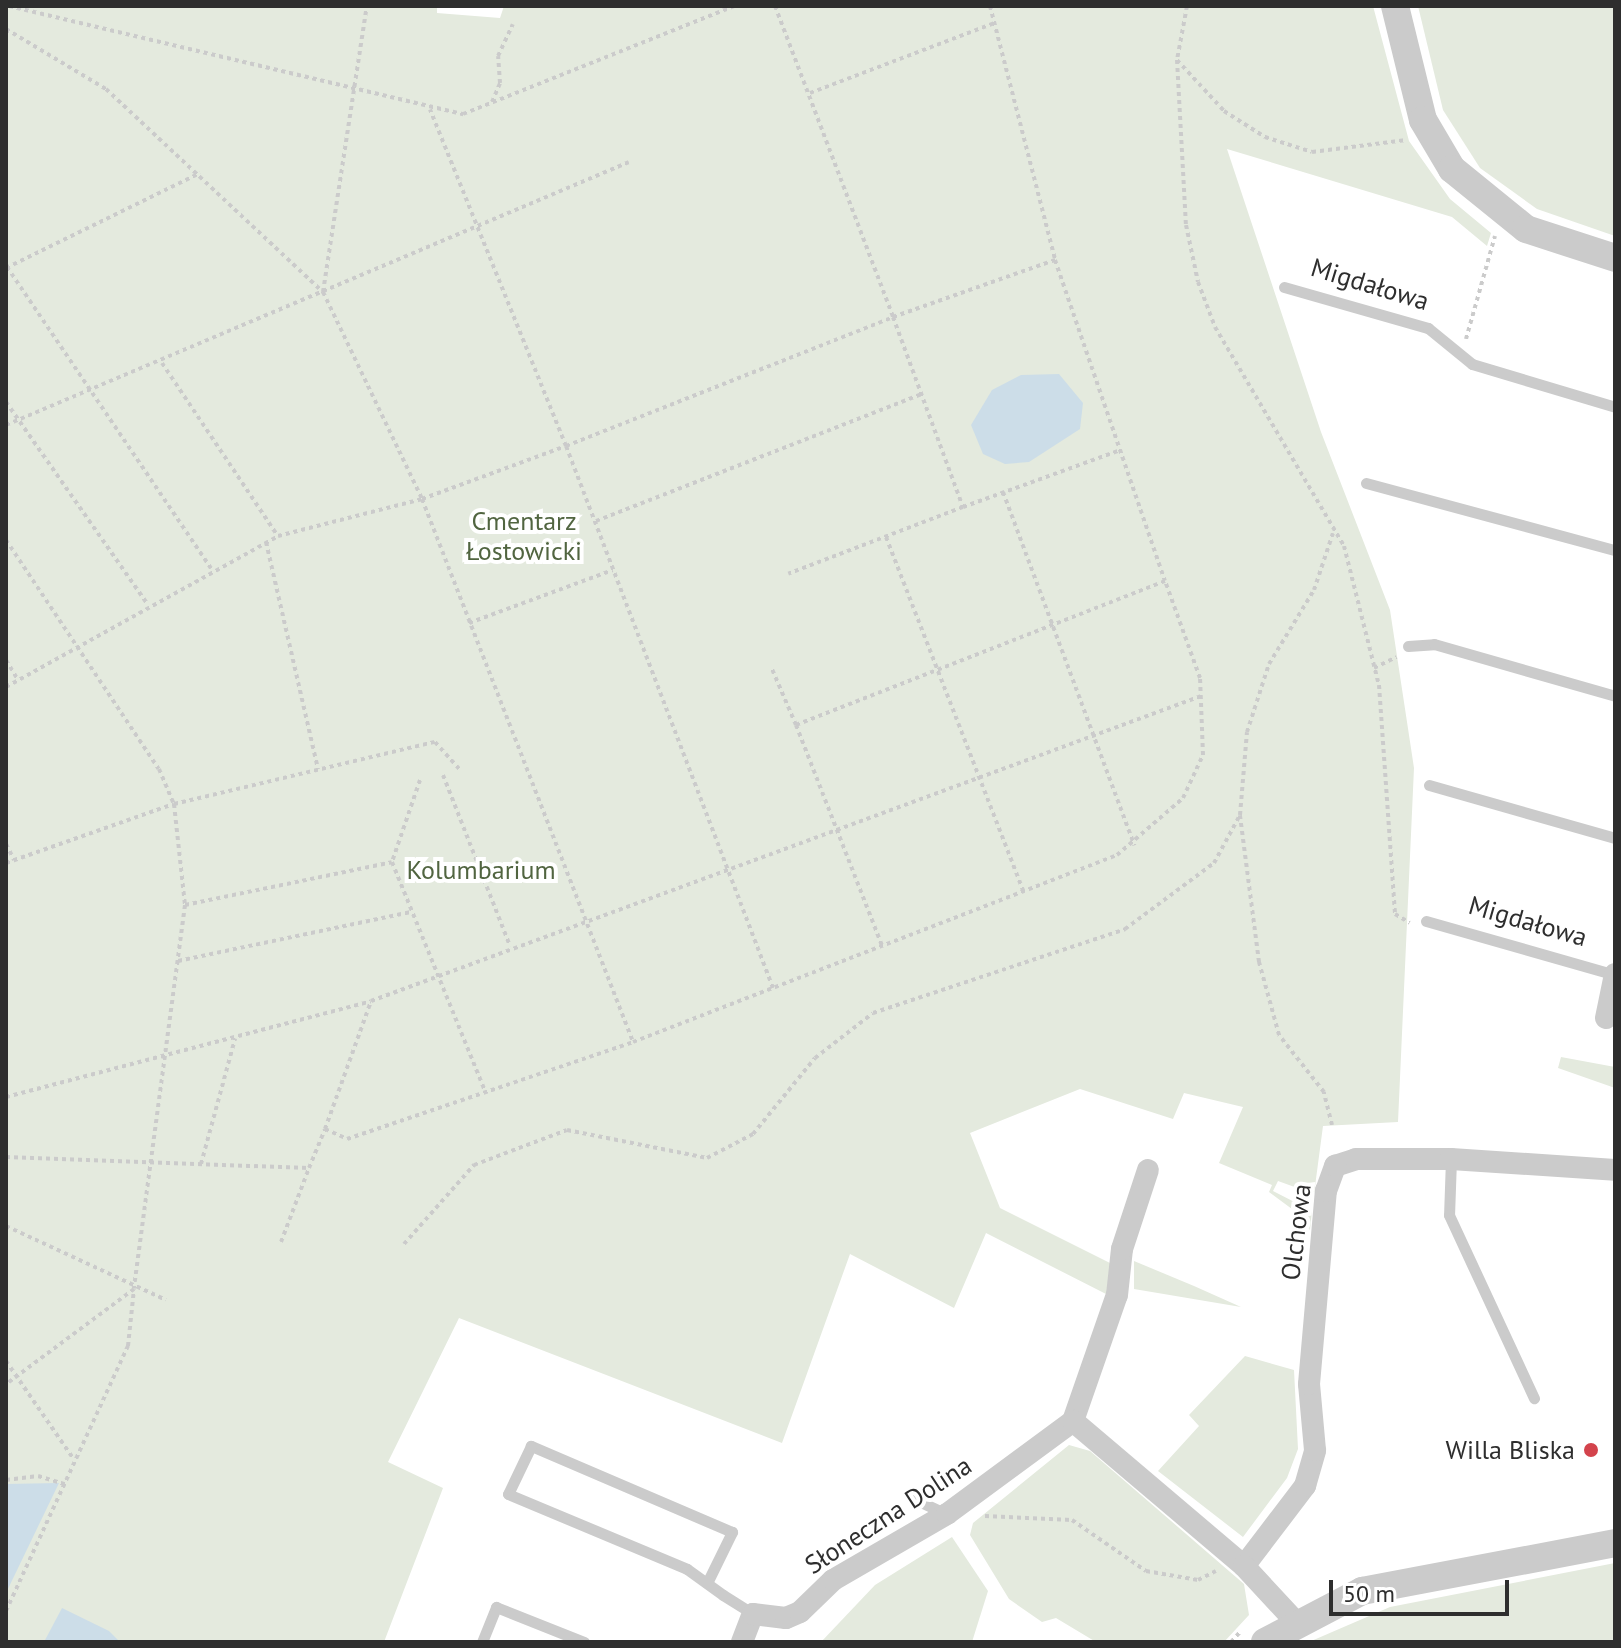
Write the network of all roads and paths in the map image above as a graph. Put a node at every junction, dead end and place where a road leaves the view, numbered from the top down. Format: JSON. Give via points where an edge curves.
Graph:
{"nodes":[{"id":1,"x":9,"y":6,"type":"edge"},
{"id":2,"x":367,"y":6,"type":"edge"},
{"id":3,"x":735,"y":6,"type":"edge"},
{"id":4,"x":775,"y":6,"type":"edge"},
{"id":5,"x":990,"y":6,"type":"edge"},
{"id":6,"x":1187,"y":6,"type":"edge"},
{"id":7,"x":1395,"y":6,"type":"edge"},
{"id":8,"x":994,"y":23,"type":"junction"},
{"id":9,"x":513,"y":24,"type":"dead end"},
{"id":10,"x":6,"y":29,"type":"edge"},
{"id":11,"x":1177,"y":60,"type":"junction"},
{"id":12,"x":354,"y":92,"type":"junction"},
{"id":13,"x":810,"y":93,"type":"junction"},
{"id":14,"x":492,"y":102,"type":"junction"},
{"id":15,"x":430,"y":109,"type":"junction"},
{"id":16,"x":1412,"y":139,"type":"dead end"},
{"id":17,"x":629,"y":162,"type":"dead end"},
{"id":18,"x":200,"y":173,"type":"junction"},
{"id":19,"x":480,"y":225,"type":"junction"},
{"id":20,"x":1496,"y":233,"type":"dead end"},
{"id":21,"x":1615,"y":258,"type":"edge"},
{"id":22,"x":1055,"y":260,"type":"junction"},
{"id":23,"x":6,"y":268,"type":"edge"},
{"id":24,"x":1284,"y":287,"type":"dead end"},
{"id":25,"x":323,"y":292,"type":"junction"},
{"id":26,"x":893,"y":317,"type":"junction"},
{"id":27,"x":1456,"y":352,"type":"junction"},
{"id":28,"x":162,"y":363,"type":"junction"},
{"id":29,"x":92,"y":392,"type":"junction"},
{"id":30,"x":922,"y":394,"type":"junction"},
{"id":31,"x":6,"y":402,"type":"edge"},
{"id":32,"x":1615,"y":407,"type":"edge"},
{"id":33,"x":18,"y":420,"type":"junction"},
{"id":34,"x":6,"y":425,"type":"edge"},
{"id":35,"x":566,"y":446,"type":"junction"},
{"id":36,"x":1118,"y":451,"type":"junction"},
{"id":37,"x":1366,"y":483,"type":"dead end"},
{"id":38,"x":1003,"y":492,"type":"junction"},
{"id":39,"x":422,"y":499,"type":"junction"},
{"id":40,"x":963,"y":507,"type":"junction"},
{"id":41,"x":596,"y":521,"type":"junction"},
{"id":42,"x":1333,"y":530,"type":"junction"},
{"id":43,"x":278,"y":536,"type":"junction"},
{"id":44,"x":886,"y":537,"type":"junction"},
{"id":45,"x":6,"y":540,"type":"edge"},
{"id":46,"x":266,"y":542,"type":"junction"},
{"id":47,"x":1615,"y":550,"type":"edge"},
{"id":48,"x":211,"y":568,"type":"junction"},
{"id":49,"x":614,"y":570,"type":"junction"},
{"id":50,"x":788,"y":574,"type":"dead end"},
{"id":51,"x":1165,"y":581,"type":"junction"},
{"id":52,"x":147,"y":603,"type":"junction"},
{"id":53,"x":469,"y":623,"type":"junction"},
{"id":54,"x":1051,"y":628,"type":"junction"},
{"id":55,"x":78,"y":645,"type":"junction"},
{"id":56,"x":1408,"y":646,"type":"joint"},
{"id":57,"x":6,"y":660,"type":"edge"},
{"id":58,"x":1374,"y":668,"type":"junction"},
{"id":59,"x":772,"y":669,"type":"dead end"},
{"id":60,"x":937,"y":671,"type":"junction"},
{"id":61,"x":18,"y":680,"type":"junction"},
{"id":62,"x":6,"y":687,"type":"edge"},
{"id":63,"x":1204,"y":695,"type":"junction"},
{"id":64,"x":1615,"y":696,"type":"edge"},
{"id":65,"x":796,"y":725,"type":"junction"},
{"id":66,"x":1096,"y":738,"type":"junction"},
{"id":67,"x":318,"y":769,"type":"junction"},
{"id":68,"x":460,"y":770,"type":"dead end"},
{"id":69,"x":443,"y":775,"type":"dead end"},
{"id":70,"x":420,"y":780,"type":"dead end"},
{"id":71,"x":979,"y":782,"type":"junction"},
{"id":72,"x":1429,"y":785,"type":"dead end"},
{"id":73,"x":174,"y":804,"type":"junction"},
{"id":74,"x":1240,"y":815,"type":"junction"},
{"id":75,"x":835,"y":833,"type":"junction"},
{"id":76,"x":1615,"y":838,"type":"edge"},
{"id":77,"x":6,"y":844,"type":"edge"},
{"id":78,"x":1134,"y":845,"type":"junction"},
{"id":79,"x":14,"y":860,"type":"junction"},
{"id":80,"x":392,"y":862,"type":"junction"},
{"id":81,"x":6,"y":863,"type":"edge"},
{"id":82,"x":730,"y":870,"type":"junction"},
{"id":83,"x":1024,"y":892,"type":"junction"},
{"id":84,"x":185,"y":905,"type":"junction"},
{"id":85,"x":411,"y":912,"type":"junction"},
{"id":86,"x":583,"y":920,"type":"junction"},
{"id":87,"x":1426,"y":921,"type":"joint"},
{"id":88,"x":510,"y":946,"type":"junction"},
{"id":89,"x":883,"y":948,"type":"junction"},
{"id":90,"x":178,"y":961,"type":"junction"},
{"id":91,"x":1615,"y":974,"type":"edge"},
{"id":92,"x":437,"y":975,"type":"junction"},
{"id":93,"x":773,"y":988,"type":"junction"},
{"id":94,"x":371,"y":1001,"type":"junction"},
{"id":95,"x":1610,"y":1020,"type":"edge"},
{"id":96,"x":236,"y":1038,"type":"junction"},
{"id":97,"x":633,"y":1042,"type":"junction"},
{"id":98,"x":166,"y":1056,"type":"junction"},
{"id":99,"x":484,"y":1089,"type":"junction"},
{"id":100,"x":6,"y":1097,"type":"edge"},
{"id":101,"x":1332,"y":1125,"type":"dead end"},
{"id":102,"x":325,"y":1129,"type":"junction"},
{"id":103,"x":6,"y":1157,"type":"edge"},
{"id":104,"x":1451,"y":1159,"type":"junction"},
{"id":105,"x":156,"y":1161,"type":"junction"},
{"id":106,"x":201,"y":1164,"type":"junction"},
{"id":107,"x":309,"y":1168,"type":"junction"},
{"id":108,"x":1148,"y":1170,"type":"dead end"},
{"id":109,"x":1615,"y":1170,"type":"edge"},
{"id":110,"x":6,"y":1226,"type":"edge"},
{"id":111,"x":281,"y":1242,"type":"dead end"},
{"id":112,"x":404,"y":1244,"type":"dead end"},
{"id":113,"x":134,"y":1289,"type":"junction"},
{"id":114,"x":166,"y":1300,"type":"dead end"},
{"id":115,"x":6,"y":1361,"type":"edge"},
{"id":116,"x":17,"y":1376,"type":"junction"},
{"id":117,"x":6,"y":1384,"type":"edge"},
{"id":118,"x":1534,"y":1398,"type":"dead end"},
{"id":119,"x":1073,"y":1421,"type":"junction"},
{"id":120,"x":73,"y":1458,"type":"junction"},
{"id":121,"x":6,"y":1480,"type":"edge"},
{"id":122,"x":65,"y":1484,"type":"junction"},
{"id":123,"x":912,"y":1498,"type":"dead end"},
{"id":124,"x":947,"y":1514,"type":"junction"},
{"id":125,"x":1615,"y":1543,"type":"edge"},
{"id":126,"x":1240,"y":1562,"type":"junction"},
{"id":127,"x":707,"y":1583,"type":"junction"},
{"id":128,"x":6,"y":1611,"type":"edge"},
{"id":129,"x":753,"y":1614,"type":"junction"},
{"id":130,"x":1295,"y":1621,"type":"junction"},
{"id":131,"x":482,"y":1642,"type":"edge"},
{"id":132,"x":584,"y":1642,"type":"edge"},
{"id":133,"x":742,"y":1642,"type":"edge"},
{"id":134,"x":1265,"y":1642,"type":"edge"}],
"edges":[{"from":1,"to":12,"type":"path"},
{"from":2,"to":12,"type":"path"},
{"from":3,"to":14,"type":"path"},
{"from":4,"to":13,"type":"path"},
{"from":5,"to":8,"type":"path"},
{"from":6,"to":11,"type":"path"},
{"from":7,"to":21,"type":"street","via":[[1423,120],[1452,169],[1526,229]]},
{"from":8,"to":13,"type":"path"},
{"from":8,"to":22,"type":"path"},
{"from":9,"to":14,"type":"path","via":[[498,56]]},
{"from":10,"to":18,"type":"path","via":[[106,89]]},
{"from":11,"to":16,"type":"path","via":[[1224,111],[1265,137],[1312,152]]},
{"from":11,"to":42,"type":"path","via":[[1186,225],[1198,282],[1215,327],[1326,505]]},
{"from":12,"to":15,"type":"path"},
{"from":12,"to":25,"type":"path"},
{"from":13,"to":26,"type":"path"},
{"from":14,"to":15,"type":"path","via":[[463,114]]},
{"from":15,"to":19,"type":"path"},
{"from":17,"to":19,"type":"path"},
{"from":18,"to":23,"type":"path"},
{"from":18,"to":25,"type":"path"},
{"from":19,"to":25,"type":"path"},
{"from":19,"to":35,"type":"path"},
{"from":20,"to":27,"type":"path","via":[[1466,339]]},
{"from":22,"to":26,"type":"path"},
{"from":22,"to":36,"type":"path"},
{"from":23,"to":29,"type":"path"},
{"from":24,"to":27,"type":"lane","name":"Migdałowa","via":[[1428,328]]},
{"from":25,"to":28,"type":"path"},
{"from":25,"to":39,"type":"path"},
{"from":26,"to":30,"type":"path"},
{"from":26,"to":35,"type":"path"},
{"from":27,"to":32,"type":"lane","name":"Migdałowa","via":[[1472,364]]},
{"from":28,"to":29,"type":"path"},
{"from":28,"to":43,"type":"path"},
{"from":29,"to":33,"type":"path"},
{"from":29,"to":48,"type":"path"},
{"from":30,"to":40,"type":"path"},
{"from":30,"to":41,"type":"path"},
{"from":31,"to":33,"type":"path"},
{"from":33,"to":34,"type":"path"},
{"from":33,"to":52,"type":"path"},
{"from":35,"to":39,"type":"path"},
{"from":35,"to":41,"type":"path"},
{"from":36,"to":38,"type":"path"},
{"from":36,"to":51,"type":"path"},
{"from":37,"to":47,"type":"lane"},
{"from":38,"to":40,"type":"path"},
{"from":38,"to":54,"type":"path"},
{"from":39,"to":43,"type":"path"},
{"from":39,"to":53,"type":"path"},
{"from":40,"to":44,"type":"path"},
{"from":41,"to":49,"type":"path"},
{"from":42,"to":58,"type":"path","via":[[1364,615]]},
{"from":42,"to":74,"type":"path","via":[[1314,590],[1293,614],[1247,732]]},
{"from":43,"to":46,"type":"path"},
{"from":44,"to":50,"type":"path"},
{"from":44,"to":60,"type":"path"},
{"from":45,"to":55,"type":"path"},
{"from":46,"to":48,"type":"path"},
{"from":46,"to":67,"type":"path"},
{"from":48,"to":52,"type":"path"},
{"from":49,"to":53,"type":"path"},
{"from":49,"to":82,"type":"path"},
{"from":51,"to":54,"type":"path"},
{"from":51,"to":63,"type":"path"},
{"from":52,"to":55,"type":"path"},
{"from":53,"to":86,"type":"path"},
{"from":54,"to":60,"type":"path"},
{"from":54,"to":66,"type":"path"},
{"from":55,"to":61,"type":"path"},
{"from":55,"to":73,"type":"path","via":[[159,769]]},
{"from":56,"to":58,"type":"path"},
{"from":56,"to":64,"type":"lane","via":[[1434,644]]},
{"from":57,"to":61,"type":"path"},
{"from":58,"to":87,"type":"path","via":[[1395,914],[1410,923]]},
{"from":59,"to":65,"type":"path"},
{"from":60,"to":65,"type":"path"},
{"from":60,"to":71,"type":"path"},
{"from":61,"to":62,"type":"path"},
{"from":63,"to":66,"type":"path"},
{"from":63,"to":78,"type":"path","via":[[1195,781]]},
{"from":65,"to":75,"type":"path"},
{"from":66,"to":71,"type":"path"},
{"from":66,"to":78,"type":"path"},
{"from":67,"to":68,"type":"path","via":[[435,742]]},
{"from":67,"to":73,"type":"path"},
{"from":69,"to":88,"type":"path"},
{"from":70,"to":80,"type":"path"},
{"from":71,"to":75,"type":"path"},
{"from":71,"to":83,"type":"path"},
{"from":72,"to":76,"type":"lane"},
{"from":73,"to":79,"type":"path"},
{"from":73,"to":84,"type":"path"},
{"from":74,"to":101,"type":"path","via":[[1259,962],[1279,1035],[1324,1092]]},
{"from":74,"to":112,"type":"path","via":[[1214,863],[1125,929],[873,1013],[815,1058],[753,1134],[707,1158],[567,1130],[474,1165]]},
{"from":75,"to":82,"type":"path"},
{"from":75,"to":89,"type":"path"},
{"from":77,"to":79,"type":"path"},
{"from":78,"to":83,"type":"path"},
{"from":79,"to":81,"type":"path"},
{"from":80,"to":84,"type":"path"},
{"from":80,"to":85,"type":"path"},
{"from":82,"to":86,"type":"path"},
{"from":82,"to":93,"type":"path"},
{"from":83,"to":89,"type":"path"},
{"from":84,"to":90,"type":"path"},
{"from":85,"to":90,"type":"path"},
{"from":85,"to":92,"type":"path"},
{"from":86,"to":88,"type":"path"},
{"from":86,"to":97,"type":"path"},
{"from":87,"to":91,"type":"lane","name":"Migdałowa"},
{"from":88,"to":92,"type":"path"},
{"from":89,"to":93,"type":"path"},
{"from":90,"to":98,"type":"path"},
{"from":91,"to":95,"type":"street","name":"Migdałowa"},
{"from":92,"to":94,"type":"path"},
{"from":92,"to":99,"type":"path"},
{"from":93,"to":97,"type":"path"},
{"from":94,"to":96,"type":"path"},
{"from":94,"to":102,"type":"path"},
{"from":96,"to":98,"type":"path"},
{"from":96,"to":106,"type":"path"},
{"from":97,"to":99,"type":"path"},
{"from":98,"to":100,"type":"path"},
{"from":98,"to":105,"type":"path"},
{"from":99,"to":102,"type":"path","via":[[347,1139]]},
{"from":102,"to":107,"type":"path"},
{"from":103,"to":105,"type":"path"},
{"from":104,"to":109,"type":"street","name":"Olchowa"},
{"from":104,"to":118,"type":"lane","via":[[1449,1215]]},
{"from":104,"to":126,"type":"street","name":"Olchowa","via":[[1356,1159],[1335,1166],[1326,1191],[1309,1384],[1315,1450],[1305,1486]]},
{"from":105,"to":106,"type":"path"},
{"from":105,"to":113,"type":"path"},
{"from":106,"to":107,"type":"path"},
{"from":107,"to":111,"type":"path"},
{"from":108,"to":119,"type":"street","via":[[1122,1249],[1117,1295]]},
{"from":110,"to":113,"type":"path"},
{"from":113,"to":114,"type":"path"},
{"from":113,"to":116,"type":"path"},
{"from":113,"to":120,"type":"path","via":[[128,1346]]},
{"from":115,"to":116,"type":"path"},
{"from":116,"to":117,"type":"path"},
{"from":116,"to":120,"type":"path"},
{"from":119,"to":124,"type":"street","name":"Słoneczna Dolina"},
{"from":119,"to":126,"type":"street"},
{"from":120,"to":122,"type":"path"},
{"from":121,"to":122,"type":"path","via":[[38,1476]]},
{"from":122,"to":128,"type":"path"},
{"from":123,"to":124,"type":"lane"},
{"from":124,"to":126,"type":"path","via":[[1072,1520],[1146,1571],[1182,1579],[1198,1580]]},
{"from":124,"to":129,"type":"street","name":"Słoneczna Dolina","via":[[833,1580],[800,1612],[786,1618]]},
{"from":125,"to":130,"type":"street","via":[[1375,1588]]},
{"from":126,"to":130,"type":"street"},
{"from":127,"to":127,"type":"lane","via":[[508,1494],[531,1446],[732,1532]]},
{"from":127,"to":129,"type":"lane"},
{"from":129,"to":133,"type":"street"},
{"from":130,"to":134,"type":"street"},
{"from":131,"to":132,"type":"lane","via":[[496,1607]]}]}
